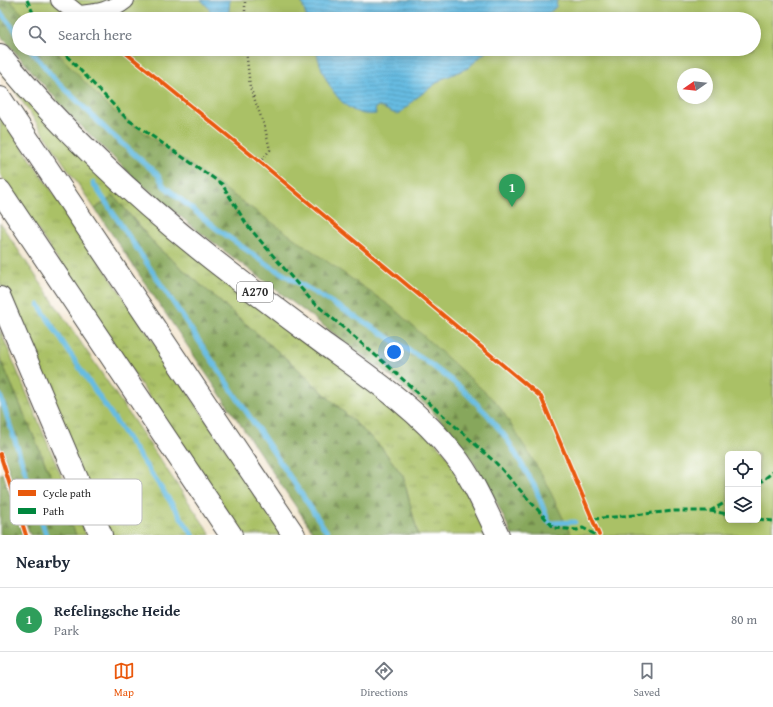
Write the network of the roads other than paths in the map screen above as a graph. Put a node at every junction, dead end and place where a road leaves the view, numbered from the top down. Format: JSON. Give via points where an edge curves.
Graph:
{"nodes":[{"id":1,"x":60,"y":0,"type":"edge"},
{"id":2,"x":125,"y":0,"type":"edge"},
{"id":3,"x":75,"y":12,"type":"edge"},
{"id":4,"x":103,"y":12,"type":"edge"},
{"id":5,"x":0,"y":55,"type":"edge"},
{"id":6,"x":0,"y":98,"type":"edge"},
{"id":7,"x":0,"y":191,"type":"edge"},
{"id":8,"x":0,"y":298,"type":"edge"},
{"id":9,"x":77,"y":479,"type":"edge"},
{"id":10,"x":97,"y":525,"type":"edge"},
{"id":11,"x":101,"y":535,"type":"edge"},
{"id":12,"x":232,"y":535,"type":"edge"},
{"id":13,"x":294,"y":535,"type":"edge"},
{"id":14,"x":498,"y":535,"type":"edge"}],
"edges":[{"from":1,"to":3,"type":"street"},
{"from":2,"to":4,"type":"street"},
{"from":5,"to":14,"type":"highway","number":"A270","via":[[106,170],[152,211],[228,272],[410,408],[455,456]]},
{"from":6,"to":13,"type":"highway"},
{"from":7,"to":12,"type":"highway"},
{"from":8,"to":9,"type":"highway"},
{"from":10,"to":11,"type":"highway"}]}
